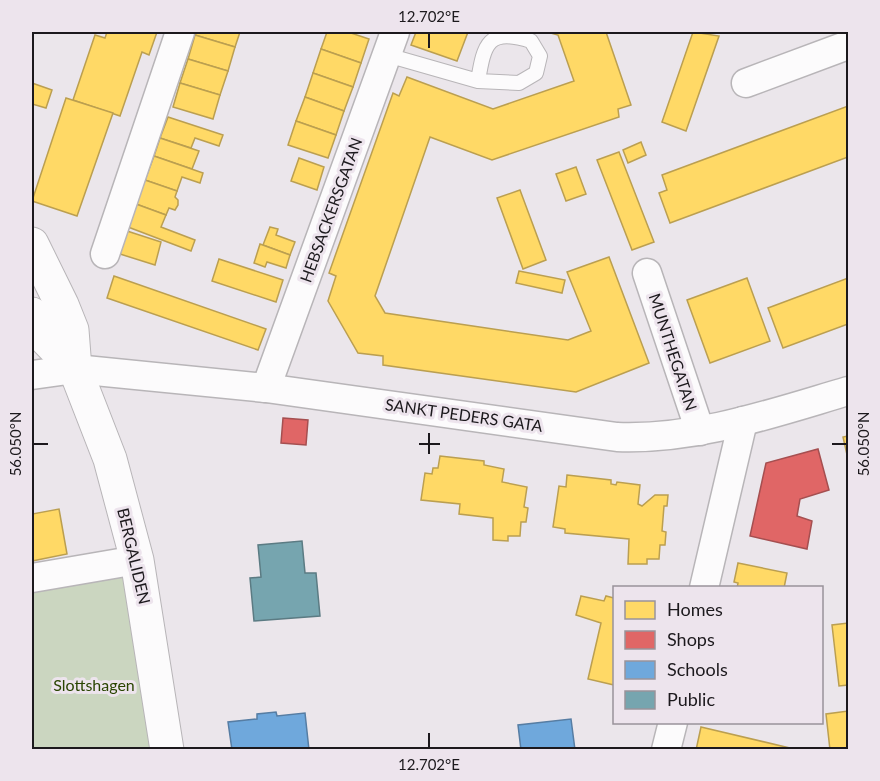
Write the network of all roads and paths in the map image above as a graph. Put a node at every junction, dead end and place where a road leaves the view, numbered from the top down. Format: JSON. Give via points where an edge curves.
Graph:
{"nodes":[{"id":1,"x":180,"y":32,"type":"edge"},
{"id":2,"x":391,"y":43,"type":"edge"},
{"id":3,"x":849,"y":45,"type":"edge"},
{"id":4,"x":478,"y":81,"type":"junction"},
{"id":5,"x":746,"y":83,"type":"dead end"},
{"id":6,"x":32,"y":244,"type":"edge"},
{"id":7,"x":105,"y":254,"type":"dead end"},
{"id":8,"x":647,"y":273,"type":"dead end"},
{"id":9,"x":32,"y":314,"type":"edge"},
{"id":10,"x":75,"y":369,"type":"junction"},
{"id":11,"x":32,"y":375,"type":"edge"},
{"id":12,"x":266,"y":388,"type":"junction"},
{"id":13,"x":849,"y":391,"type":"edge"},
{"id":14,"x":743,"y":421,"type":"junction"},
{"id":15,"x":700,"y":431,"type":"junction"},
{"id":16,"x":137,"y":560,"type":"junction"},
{"id":17,"x":32,"y":578,"type":"edge"},
{"id":18,"x":704,"y":586,"type":"edge"},
{"id":19,"x":673,"y":724,"type":"edge"},
{"id":20,"x":167,"y":750,"type":"edge"},
{"id":21,"x":666,"y":750,"type":"edge"}],
"edges":[{"from":1,"to":7,"type":"street"},
{"from":2,"to":4,"type":"lane"},
{"from":2,"to":12,"type":"street","name":"HEBSACKERSGATAN"},
{"from":3,"to":5,"type":"street"},
{"from":4,"to":4,"type":"lane","via":[[519,83],[536,73],[540,56],[531,41],[510,34],[493,40],[483,49]]},
{"from":6,"to":10,"type":"street","via":[[72,330]]},
{"from":8,"to":15,"type":"street","name":"MUNTHEGATAN"},
{"from":9,"to":10,"type":"street","via":[[46,339]]},
{"from":10,"to":11,"type":"street","name":"SANKT PEDERS GATA"},
{"from":10,"to":12,"type":"street","name":"SANKT PEDERS GATA"},
{"from":10,"to":16,"type":"street","name":"BERGALIDEN","via":[[110,459]]},
{"from":12,"to":15,"type":"street","name":"SANKT PEDERS GATA","via":[[617,437]]},
{"from":13,"to":14,"type":"street","name":"SANKT PEDERS GATA"},
{"from":14,"to":15,"type":"street","name":"SANKT PEDERS GATA"},
{"from":14,"to":18,"type":"street"},
{"from":16,"to":17,"type":"street"},
{"from":16,"to":20,"type":"street","name":"BERGALIDEN"},
{"from":19,"to":21,"type":"street"}]}
